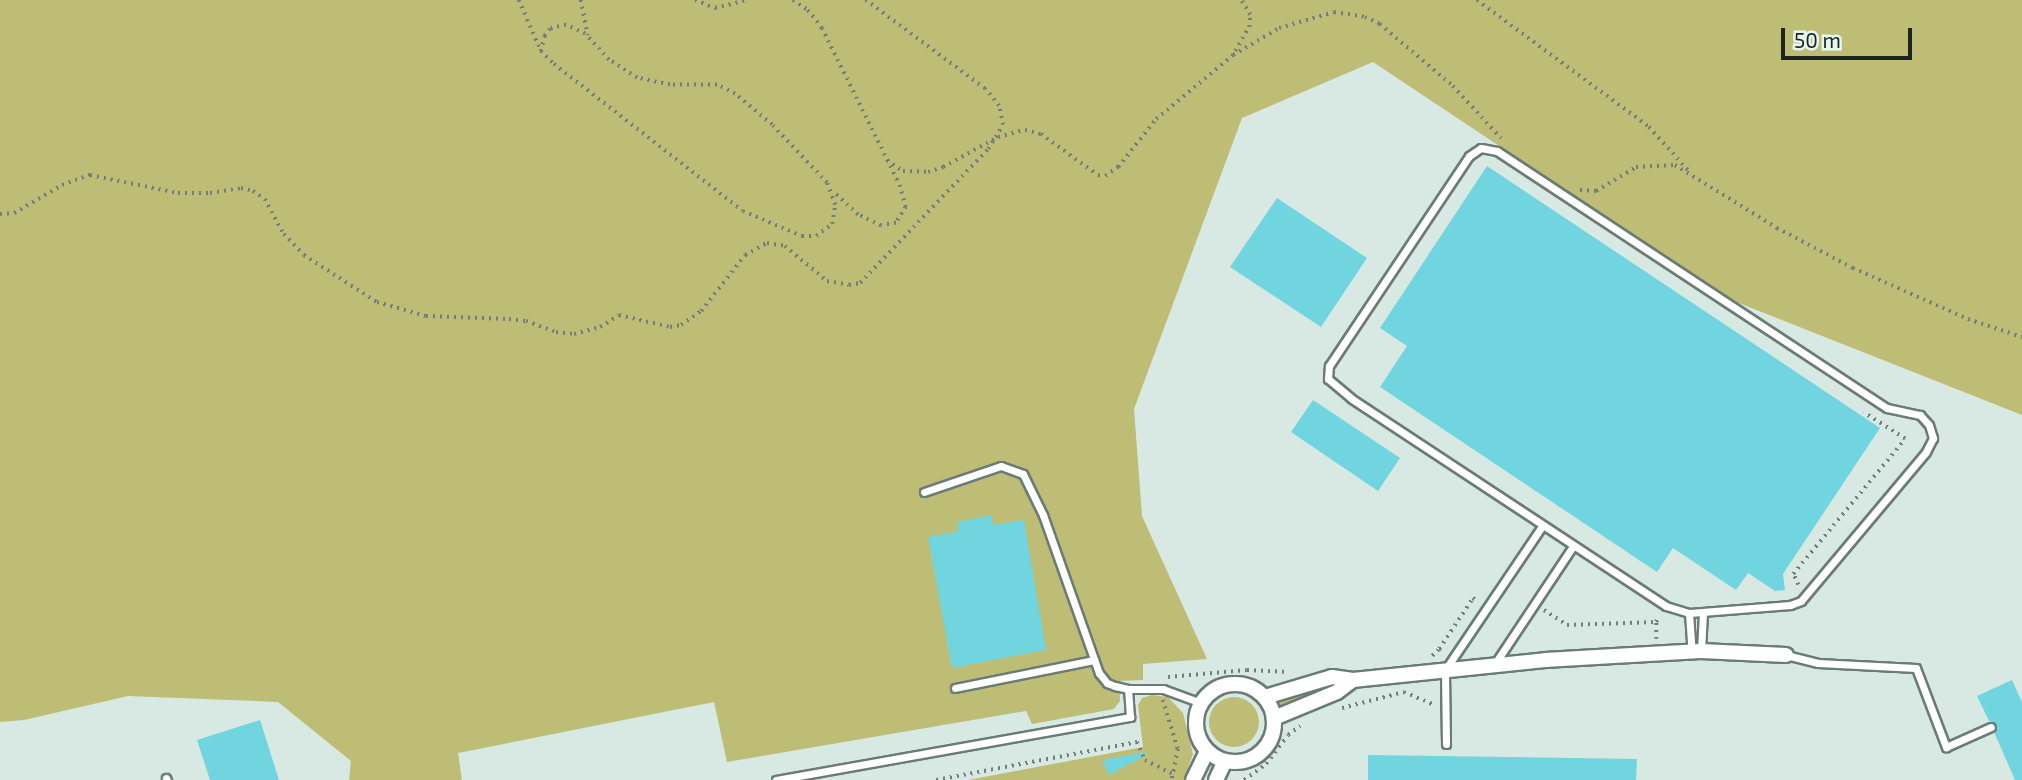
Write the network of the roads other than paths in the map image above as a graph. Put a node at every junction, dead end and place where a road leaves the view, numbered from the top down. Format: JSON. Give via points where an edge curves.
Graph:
{"nodes":[{"id":1,"x":924,"y":492,"type":"dead end"},
{"id":2,"x":1542,"y":526,"type":"junction"},
{"id":3,"x":1573,"y":546,"type":"junction"},
{"id":4,"x":1703,"y":612,"type":"junction"},
{"id":5,"x":1689,"y":613,"type":"junction"},
{"id":6,"x":1697,"y":652,"type":"junction"},
{"id":7,"x":1786,"y":655,"type":"joint"},
{"id":8,"x":1094,"y":660,"type":"junction"},
{"id":9,"x":1493,"y":667,"type":"junction"},
{"id":10,"x":1445,"y":670,"type":"junction"},
{"id":11,"x":1353,"y":680,"type":"junction"},
{"id":12,"x":955,"y":688,"type":"dead end"},
{"id":13,"x":1128,"y":689,"type":"junction"},
{"id":14,"x":1265,"y":697,"type":"junction"},
{"id":15,"x":1201,"y":703,"type":"junction"},
{"id":16,"x":1274,"y":718,"type":"junction"},
{"id":17,"x":1991,"y":727,"type":"dead end"},
{"id":18,"x":1446,"y":744,"type":"dead end"},
{"id":19,"x":1207,"y":751,"type":"junction"},
{"id":20,"x":1225,"y":761,"type":"junction"},
{"id":21,"x":776,"y":780,"type":"edge"},
{"id":22,"x":1193,"y":780,"type":"edge"},
{"id":23,"x":1216,"y":780,"type":"edge"}],
"edges":[{"from":1,"to":8,"type":"lane","via":[[1001,466],[1023,474],[1043,515]]},
{"from":2,"to":3,"type":"lane"},
{"from":2,"to":4,"type":"lane","via":[[1328,379],[1329,366],[1469,156],[1481,148],[1497,151],[1887,408],[1920,415],[1929,425],[1933,438],[1926,452],[1801,601]]},
{"from":2,"to":10,"type":"lane"},
{"from":3,"to":5,"type":"lane","via":[[1655,601]]},
{"from":3,"to":9,"type":"lane"},
{"from":4,"to":5,"type":"lane"},
{"from":4,"to":6,"type":"lane"},
{"from":5,"to":6,"type":"lane"},
{"from":6,"to":7,"type":"street"},
{"from":6,"to":9,"type":"street"},
{"from":7,"to":17,"type":"lane","via":[[1818,663],[1916,668],[1946,747]]},
{"from":8,"to":12,"type":"lane"},
{"from":8,"to":13,"type":"lane","via":[[1107,683]]},
{"from":9,"to":10,"type":"street"},
{"from":10,"to":11,"type":"street"},
{"from":10,"to":18,"type":"lane"},
{"from":11,"to":14,"type":"street","via":[[1332,677]]},
{"from":11,"to":16,"type":"street","via":[[1337,692]]},
{"from":13,"to":15,"type":"lane","via":[[1163,689]]},
{"from":13,"to":21,"type":"lane","via":[[1130,717]]},
{"from":14,"to":15,"type":"street","via":[[1246,686],[1224,685]]},
{"from":14,"to":16,"type":"street"},
{"from":15,"to":19,"type":"street","via":[[1196,728]]},
{"from":16,"to":20,"type":"street","via":[[1269,743],[1261,753],[1237,763]]},
{"from":19,"to":20,"type":"street"},
{"from":19,"to":22,"type":"street"},
{"from":20,"to":23,"type":"street"}]}
